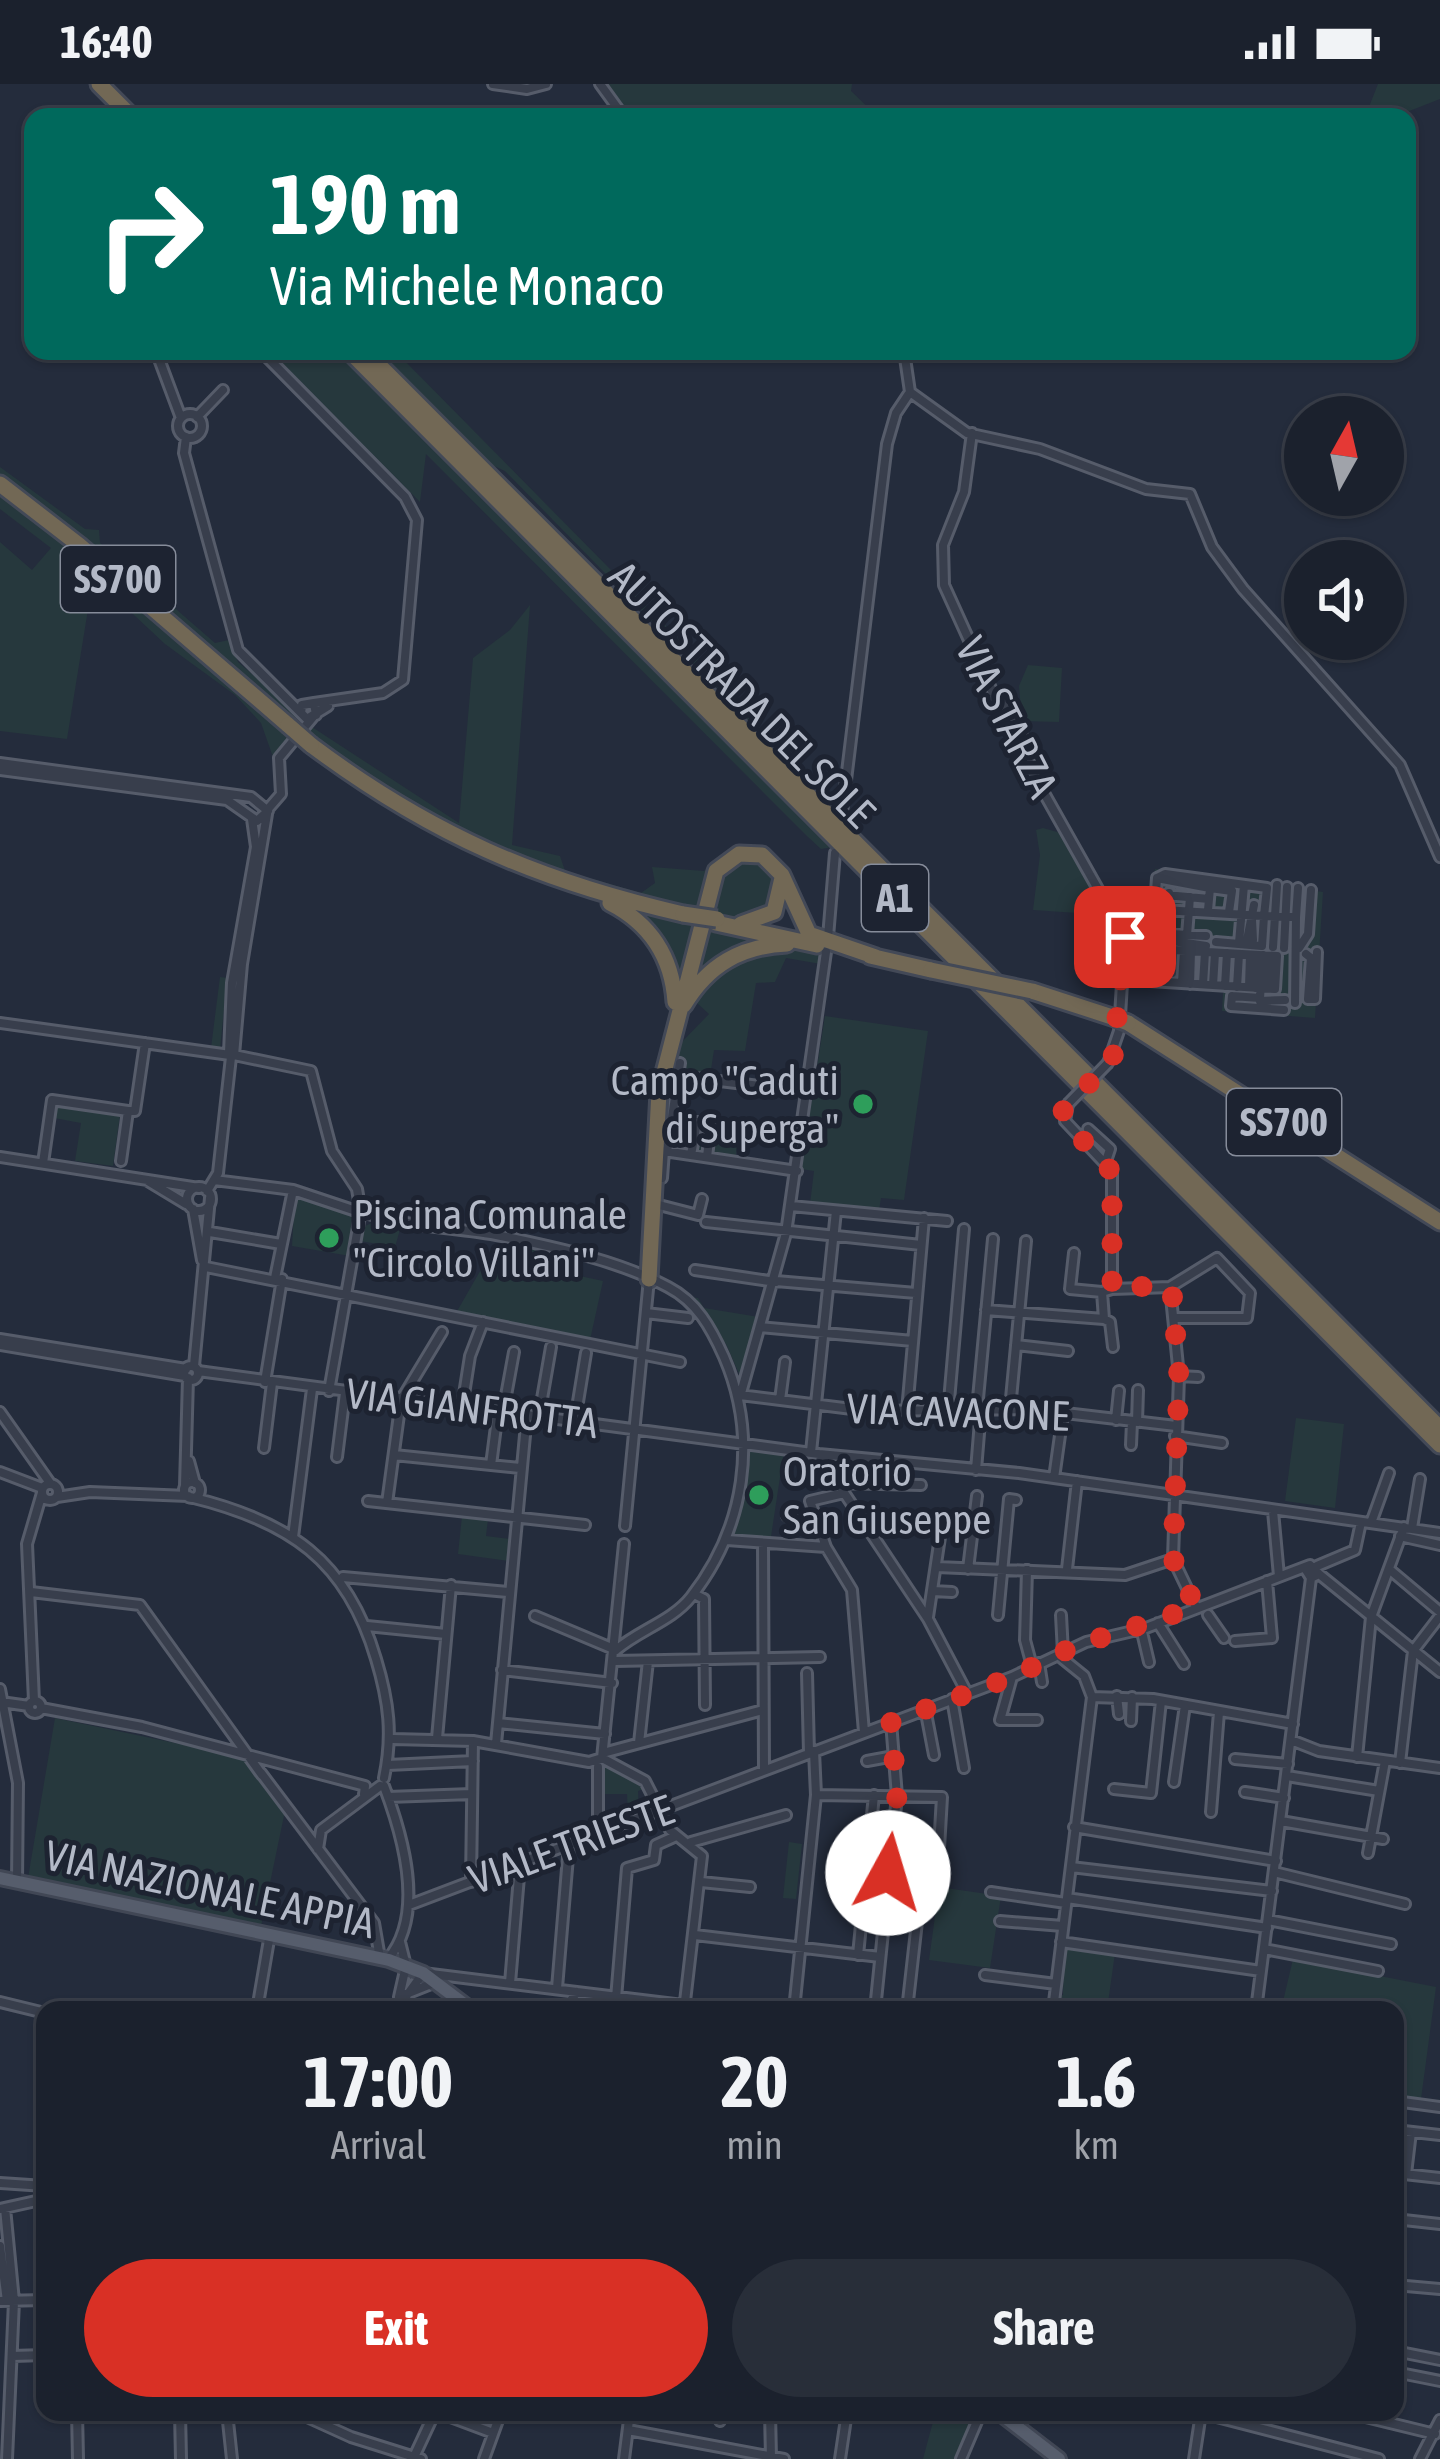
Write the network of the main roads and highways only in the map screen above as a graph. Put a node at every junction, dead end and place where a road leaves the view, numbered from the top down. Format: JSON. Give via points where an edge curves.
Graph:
{"nodes":[{"id":1,"x":88,"y":84,"type":"edge"},
{"id":2,"x":99,"y":84,"type":"edge"},
{"id":3,"x":112,"y":108,"type":"edge"},
{"id":4,"x":123,"y":108,"type":"edge"},
{"id":5,"x":358,"y":360,"type":"edge"},
{"id":6,"x":374,"y":360,"type":"edge"},
{"id":7,"x":0,"y":484,"type":"edge"},
{"id":8,"x":782,"y":875,"type":"junction"},
{"id":9,"x":590,"y":893,"type":"junction"},
{"id":10,"x":716,"y":921,"type":"junction"},
{"id":11,"x":826,"y":945,"type":"junction"},
{"id":12,"x":875,"y":957,"type":"junction"},
{"id":13,"x":676,"y":1018,"type":"junction"},
{"id":14,"x":1440,"y":1222,"type":"edge"},
{"id":15,"x":649,"y":1279,"type":"road end"},
{"id":16,"x":1440,"y":1428,"type":"edge"},
{"id":17,"x":1440,"y":1445,"type":"edge"},
{"id":18,"x":0,"y":1878,"type":"edge"},
{"id":19,"x":460,"y":2001,"type":"edge"},
{"id":20,"x":1009,"y":2421,"type":"edge"},
{"id":21,"x":1059,"y":2459,"type":"edge"}],
"edges":[{"from":1,"to":3,"type":"highway"},
{"from":2,"to":4,"type":"highway"},
{"from":5,"to":17,"type":"highway","name":"AUTOSTRADA DEL SOLE","number":"A1"},
{"from":6,"to":16,"type":"highway","name":"AUTOSTRADA DEL SOLE","number":"A1"},
{"from":7,"to":9,"type":"highway","number":"SS700","via":[[252,694],[444,834]]},
{"from":8,"to":10,"type":"highway","via":[[769,916]]},
{"from":8,"to":12,"type":"highway","via":[[808,934]]},
{"from":8,"to":13,"type":"highway","via":[[755,853],[720,865]]},
{"from":9,"to":10,"type":"highway","number":"SS700","bridge":true},
{"from":9,"to":13,"type":"highway","via":[[657,940],[670,965]]},
{"from":10,"to":11,"type":"highway","number":"SS700"},
{"from":11,"to":12,"type":"highway","number":"SS700"},
{"from":11,"to":13,"type":"highway","via":[[738,953],[708,973]]},
{"from":12,"to":14,"type":"highway","number":"SS700","bridge":true,"via":[[1032,991],[1121,1020]]},
{"from":13,"to":15,"type":"highway","via":[[655,1113]]},
{"from":18,"to":19,"type":"main road","name":"VIA NAZIONALE APPIA","via":[[378,1958],[423,1973]]},
{"from":20,"to":21,"type":"main road"}]}
